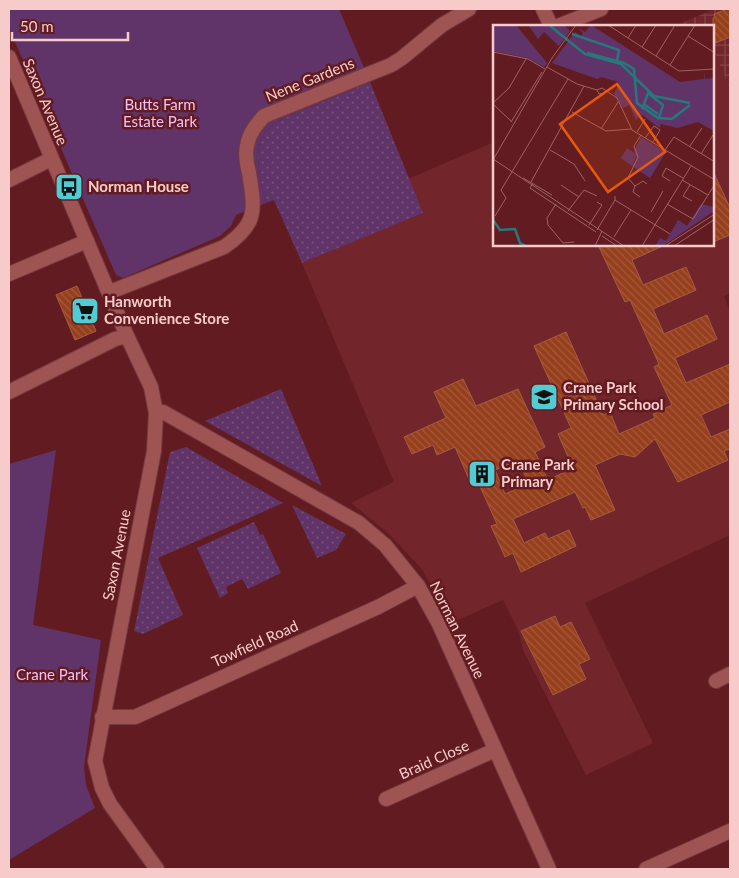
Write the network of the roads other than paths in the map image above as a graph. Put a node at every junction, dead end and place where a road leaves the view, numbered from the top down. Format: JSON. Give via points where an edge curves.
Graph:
{"nodes":[{"id":1,"x":469,"y":9,"type":"edge"},
{"id":2,"x":543,"y":9,"type":"edge"},
{"id":3,"x":601,"y":9,"type":"edge"},
{"id":4,"x":551,"y":25,"type":"edge"},
{"id":5,"x":561,"y":25,"type":"edge"},
{"id":6,"x":9,"y":57,"type":"edge"},
{"id":7,"x":51,"y":159,"type":"junction"},
{"id":8,"x":9,"y":180,"type":"edge"},
{"id":9,"x":87,"y":241,"type":"junction"},
{"id":10,"x":9,"y":274,"type":"edge"},
{"id":11,"x":110,"y":292,"type":"junction"},
{"id":12,"x":127,"y":336,"type":"junction"},
{"id":13,"x":9,"y":392,"type":"edge"},
{"id":14,"x":156,"y":413,"type":"junction"},
{"id":15,"x":418,"y":586,"type":"junction"},
{"id":16,"x":730,"y":674,"type":"edge"},
{"id":17,"x":716,"y":681,"type":"dead end"},
{"id":18,"x":102,"y":717,"type":"junction"},
{"id":19,"x":495,"y":750,"type":"junction"},
{"id":20,"x":386,"y":799,"type":"dead end"},
{"id":21,"x":730,"y":831,"type":"edge"},
{"id":22,"x":157,"y":869,"type":"edge"},
{"id":23,"x":549,"y":869,"type":"edge"},
{"id":24,"x":646,"y":869,"type":"edge"}],
"edges":[{"from":1,"to":11,"type":"street","name":"Nene Gardens","via":[[391,64],[264,116],[253,129],[247,146],[254,204],[250,222],[238,237],[224,247]]},
{"from":2,"to":4,"type":"street"},
{"from":3,"to":5,"type":"street"},
{"from":6,"to":7,"type":"street","name":"Saxon Avenue"},
{"from":7,"to":8,"type":"street","name":"Saxon Avenue"},
{"from":7,"to":9,"type":"street","name":"Saxon Avenue"},
{"from":9,"to":10,"type":"street"},
{"from":9,"to":11,"type":"street","name":"Saxon Avenue"},
{"from":11,"to":12,"type":"street","name":"Saxon Avenue"},
{"from":12,"to":13,"type":"street"},
{"from":12,"to":14,"type":"street","name":"Saxon Avenue","via":[[151,387]]},
{"from":14,"to":15,"type":"street","name":"Norman Avenue","via":[[163,412],[359,523],[385,545]]},
{"from":14,"to":18,"type":"street","name":"Saxon Avenue","via":[[154,450]]},
{"from":15,"to":18,"type":"street","name":"Towfield Road","via":[[135,717]]},
{"from":15,"to":19,"type":"street","name":"Norman Avenue","via":[[438,622]]},
{"from":16,"to":17,"type":"street"},
{"from":18,"to":22,"type":"street","name":"Saxon Avenue","via":[[94,761],[102,788]]},
{"from":19,"to":20,"type":"street","name":"Braid Close"},
{"from":19,"to":23,"type":"street","name":"Norman Avenue"},
{"from":21,"to":24,"type":"street"}]}
